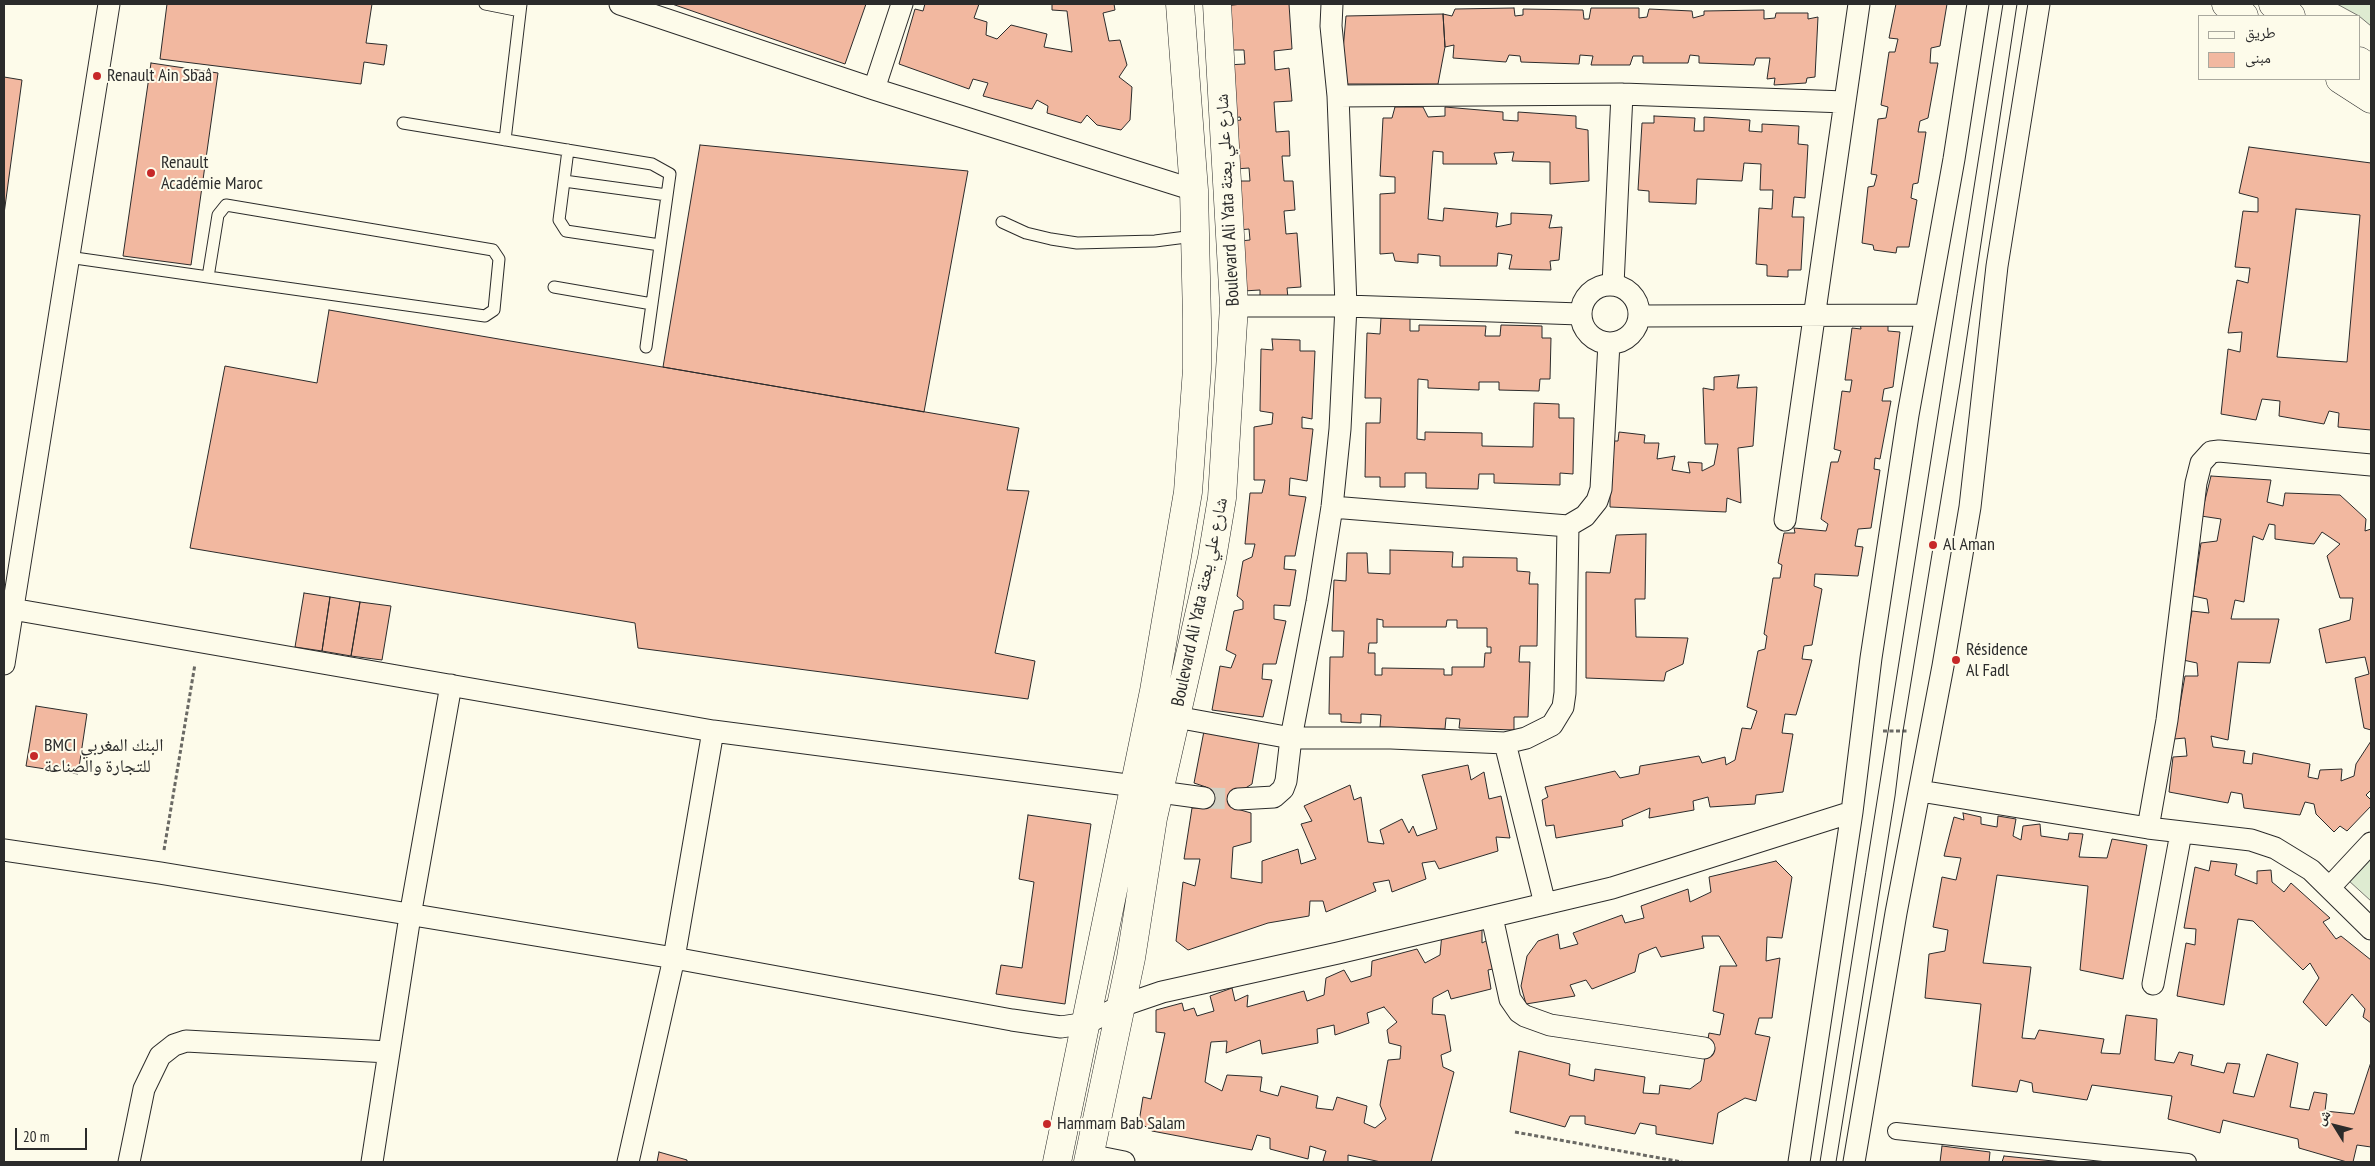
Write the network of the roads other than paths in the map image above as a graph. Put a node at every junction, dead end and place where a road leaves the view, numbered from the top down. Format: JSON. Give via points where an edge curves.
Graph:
{"nodes":[{"id":1,"x":109,"y":4,"type":"edge"},
{"id":2,"x":485,"y":4,"type":"edge"},
{"id":3,"x":902,"y":4,"type":"edge"},
{"id":4,"x":1180,"y":4,"type":"edge"},
{"id":5,"x":1217,"y":4,"type":"edge"},
{"id":6,"x":1332,"y":4,"type":"edge"},
{"id":7,"x":1859,"y":4,"type":"edge"},
{"id":8,"x":1978,"y":4,"type":"edge"},
{"id":9,"x":2226,"y":4,"type":"edge"},
{"id":10,"x":2273,"y":4,"type":"edge"},
{"id":11,"x":634,"y":6,"type":"edge"},
{"id":12,"x":520,"y":7,"type":"edge"},
{"id":13,"x":2040,"y":9,"type":"edge"},
{"id":14,"x":2242,"y":15,"type":"edge"},
{"id":15,"x":2290,"y":15,"type":"edge"},
{"id":16,"x":2360,"y":62,"type":"edge"},
{"id":17,"x":2371,"y":69,"type":"edge"},
{"id":18,"x":2341,"y":80,"type":"edge"},
{"id":19,"x":874,"y":89,"type":"junction"},
{"id":20,"x":1622,"y":94,"type":"junction"},
{"id":21,"x":1338,"y":96,"type":"junction"},
{"id":22,"x":2371,"y":100,"type":"edge"},
{"id":23,"x":1845,"y":102,"type":"junction"},
{"id":24,"x":403,"y":123,"type":"dead end"},
{"id":25,"x":505,"y":140,"type":"junction"},
{"id":26,"x":568,"y":150,"type":"junction"},
{"id":27,"x":564,"y":181,"type":"junction"},
{"id":28,"x":1194,"y":190,"type":"junction"},
{"id":29,"x":667,"y":195,"type":"junction"},
{"id":30,"x":1002,"y":222,"type":"dead end"},
{"id":31,"x":1194,"y":236,"type":"junction"},
{"id":32,"x":660,"y":245,"type":"junction"},
{"id":33,"x":68,"y":257,"type":"junction"},
{"id":34,"x":208,"y":277,"type":"junction"},
{"id":35,"x":1613,"y":285,"type":"junction"},
{"id":36,"x":554,"y":288,"type":"dead end"},
{"id":37,"x":652,"y":304,"type":"junction"},
{"id":38,"x":1234,"y":306,"type":"junction"},
{"id":39,"x":1346,"y":306,"type":"junction"},
{"id":40,"x":1580,"y":314,"type":"junction"},
{"id":41,"x":1814,"y":315,"type":"junction"},
{"id":42,"x":1925,"y":315,"type":"junction"},
{"id":43,"x":1639,"y":316,"type":"junction"},
{"id":44,"x":1609,"y":344,"type":"junction"},
{"id":45,"x":646,"y":347,"type":"dead end"},
{"id":46,"x":2371,"y":464,"type":"edge"},
{"id":47,"x":1332,"y":507,"type":"junction"},
{"id":48,"x":1786,"y":520,"type":"dead end"},
{"id":49,"x":1568,"y":526,"type":"junction"},
{"id":50,"x":12,"y":610,"type":"junction"},
{"id":51,"x":4,"y":664,"type":"edge"},
{"id":52,"x":451,"y":685,"type":"junction"},
{"id":53,"x":1176,"y":717,"type":"junction"},
{"id":54,"x":713,"y":731,"type":"junction"},
{"id":55,"x":1291,"y":738,"type":"junction"},
{"id":56,"x":1505,"y":743,"type":"junction"},
{"id":57,"x":1147,"y":789,"type":"junction"},
{"id":58,"x":1920,"y":791,"type":"junction"},
{"id":59,"x":1204,"y":798,"type":"tunnel mouth"},
{"id":60,"x":1238,"y":799,"type":"tunnel mouth"},
{"id":61,"x":1852,"y":812,"type":"junction"},
{"id":62,"x":2148,"y":828,"type":"junction"},
{"id":63,"x":2181,"y":833,"type":"junction"},
{"id":64,"x":2371,"y":843,"type":"edge"},
{"id":65,"x":4,"y":850,"type":"edge"},
{"id":66,"x":2330,"y":887,"type":"junction"},
{"id":67,"x":1545,"y":904,"type":"junction"},
{"id":68,"x":410,"y":916,"type":"junction"},
{"id":69,"x":1492,"y":917,"type":"junction"},
{"id":70,"x":2371,"y":929,"type":"edge"},
{"id":71,"x":674,"y":958,"type":"junction"},
{"id":72,"x":2153,"y":984,"type":"dead end"},
{"id":73,"x":1121,"y":1006,"type":"junction"},
{"id":74,"x":1086,"y":1023,"type":"junction"},
{"id":75,"x":1704,"y":1048,"type":"dead end"},
{"id":76,"x":388,"y":1052,"type":"junction"},
{"id":77,"x":1896,"y":1131,"type":"dead end"},
{"id":78,"x":1089,"y":1159,"type":"edge"},
{"id":79,"x":129,"y":1162,"type":"edge"},
{"id":80,"x":372,"y":1162,"type":"edge"},
{"id":81,"x":628,"y":1162,"type":"edge"},
{"id":82,"x":1057,"y":1162,"type":"edge"},
{"id":83,"x":1124,"y":1162,"type":"edge"},
{"id":84,"x":1799,"y":1162,"type":"edge"},
{"id":85,"x":1854,"y":1162,"type":"edge"},
{"id":86,"x":2188,"y":1162,"type":"edge"}],
"edges":[{"from":1,"to":33,"type":"street"},
{"from":2,"to":12,"type":"lane"},
{"from":3,"to":19,"type":"street"},
{"from":4,"to":28,"type":"street","name":"Boulevard Ali Yata شارع علي يعتة"},
{"from":5,"to":38,"type":"street","name":"Boulevard Ali Yata شارع علي يعتة"},
{"from":6,"to":21,"type":"street"},
{"from":7,"to":23,"type":"street"},
{"from":8,"to":42,"type":"street"},
{"from":9,"to":14,"type":"street"},
{"from":10,"to":15,"type":"street"},
{"from":11,"to":19,"type":"street"},
{"from":12,"to":25,"type":"lane"},
{"from":13,"to":58,"type":"street","via":[[1997,266],[1970,507]]},
{"from":16,"to":17,"type":"street"},
{"from":18,"to":22,"type":"street"},
{"from":19,"to":28,"type":"street"},
{"from":20,"to":21,"type":"street"},
{"from":20,"to":23,"type":"street"},
{"from":20,"to":35,"type":"street"},
{"from":21,"to":39,"type":"street"},
{"from":23,"to":41,"type":"street"},
{"from":24,"to":25,"type":"lane"},
{"from":25,"to":26,"type":"lane"},
{"from":26,"to":27,"type":"lane"},
{"from":26,"to":29,"type":"lane","via":[[652,164],[670,174]]},
{"from":27,"to":29,"type":"lane"},
{"from":27,"to":32,"type":"lane","via":[[559,220],[566,231]]},
{"from":28,"to":31,"type":"street","name":"Boulevard Ali Yata شارع علي يعتة"},
{"from":29,"to":32,"type":"lane"},
{"from":30,"to":31,"type":"lane","via":[[1026,233],[1077,243],[1156,241]]},
{"from":31,"to":57,"type":"street","name":"Boulevard Ali Yata شارع علي يعتة","via":[[1197,369],[1188,492],[1154,691]]},
{"from":32,"to":37,"type":"lane"},
{"from":33,"to":34,"type":"lane"},
{"from":33,"to":50,"type":"street"},
{"from":34,"to":34,"type":"lane","via":[[218,214],[226,205],[493,250],[499,259],[494,310],[485,316]]},
{"from":35,"to":40,"type":"street","via":[[1590,292]]},
{"from":35,"to":43,"type":"street","via":[[1629,292],[1639,307]]},
{"from":36,"to":37,"type":"lane"},
{"from":37,"to":45,"type":"lane"},
{"from":38,"to":39,"type":"street"},
{"from":38,"to":53,"type":"street","name":"Boulevard Ali Yata شارع علي يعتة","via":[[1222,498],[1212,558]]},
{"from":39,"to":40,"type":"street"},
{"from":39,"to":47,"type":"street","via":[[1340,430]]},
{"from":40,"to":44,"type":"street","via":[[1589,335]]},
{"from":41,"to":42,"type":"street"},
{"from":41,"to":43,"type":"street"},
{"from":41,"to":48,"type":"street"},
{"from":42,"to":61,"type":"street","via":[[1877,620]]},
{"from":43,"to":44,"type":"street","via":[[1633,332]]},
{"from":44,"to":49,"type":"street","via":[[1601,489],[1597,501],[1585,516]]},
{"from":46,"to":62,"type":"street","via":[[2219,451],[2205,456],[2201,462],[2167,720]]},
{"from":47,"to":49,"type":"street"},
{"from":47,"to":55,"type":"street","via":[[1318,602]]},
{"from":49,"to":56,"type":"street","via":[[1563,707],[1552,725],[1526,738]]},
{"from":50,"to":51,"type":"street"},
{"from":50,"to":52,"type":"street"},
{"from":52,"to":54,"type":"street"},
{"from":52,"to":68,"type":"street"},
{"from":53,"to":55,"type":"street"},
{"from":53,"to":57,"type":"street","name":"Boulevard Ali Yata شارع علي يعتة"},
{"from":54,"to":57,"type":"street"},
{"from":54,"to":71,"type":"street"},
{"from":55,"to":56,"type":"street"},
{"from":55,"to":60,"type":"street","via":[[1283,789],[1274,797]]},
{"from":56,"to":67,"type":"street"},
{"from":57,"to":59,"type":"street"},
{"from":57,"to":73,"type":"street","name":"Boulevard Ali Yata شارع علي يعتة","via":[[1153,818]]},
{"from":57,"to":74,"type":"street","name":"Boulevard Ali Yata شارع علي يعتة"},
{"from":58,"to":62,"type":"street"},
{"from":58,"to":85,"type":"street"},
{"from":61,"to":67,"type":"street","via":[[1669,871]]},
{"from":61,"to":84,"type":"street"},
{"from":62,"to":63,"type":"street"},
{"from":63,"to":66,"type":"street","via":[[2251,840],[2275,848],[2311,870]]},
{"from":63,"to":72,"type":"street"},
{"from":64,"to":66,"type":"street"},
{"from":65,"to":68,"type":"street"},
{"from":66,"to":70,"type":"street"},
{"from":67,"to":69,"type":"street"},
{"from":68,"to":71,"type":"street"},
{"from":68,"to":76,"type":"street"},
{"from":69,"to":73,"type":"street","via":[[1162,992]]},
{"from":69,"to":75,"type":"street","via":[[1510,999],[1525,1016],[1550,1025]]},
{"from":71,"to":74,"type":"street","via":[[1038,1025],[1061,1027]]},
{"from":71,"to":81,"type":"street"},
{"from":73,"to":74,"type":"street"},
{"from":73,"to":78,"type":"street","name":"Boulevard Ali Yata شارع علي يعتة"},
{"from":74,"to":82,"type":"street","name":"Boulevard Ali Yata شارع علي يعتة"},
{"from":76,"to":79,"type":"street","via":[[186,1041],[174,1044],[160,1056],[144,1089]]},
{"from":76,"to":80,"type":"street"},
{"from":77,"to":86,"type":"street"},
{"from":78,"to":83,"type":"street"}]}
